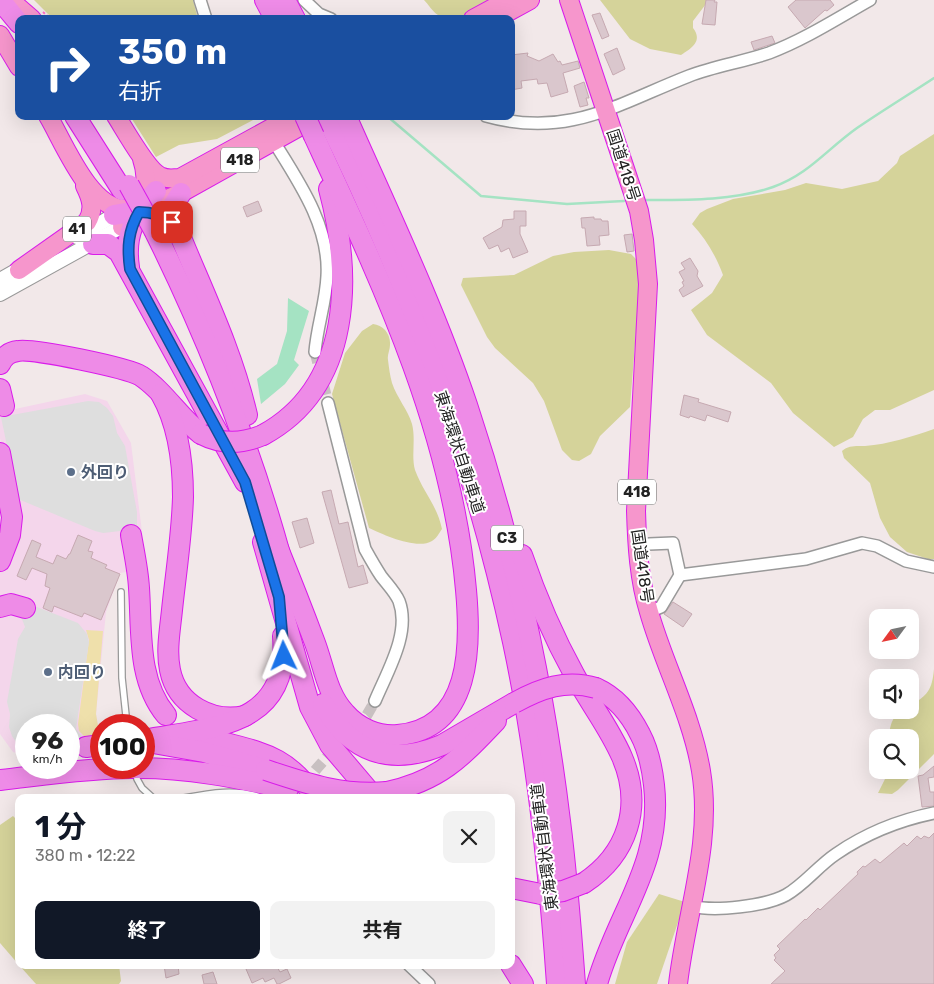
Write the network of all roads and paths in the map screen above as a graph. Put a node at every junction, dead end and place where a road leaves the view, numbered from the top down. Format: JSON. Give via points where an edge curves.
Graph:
{"nodes":[{"id":1,"x":0,"y":0,"type":"edge"},
{"id":2,"x":10,"y":0,"type":"edge"},
{"id":3,"x":200,"y":0,"type":"edge"},
{"id":4,"x":252,"y":0,"type":"edge"},
{"id":5,"x":265,"y":0,"type":"edge"},
{"id":6,"x":285,"y":0,"type":"edge"},
{"id":7,"x":304,"y":0,"type":"edge"},
{"id":8,"x":508,"y":0,"type":"edge"},
{"id":9,"x":530,"y":0,"type":"edge"},
{"id":10,"x":569,"y":0,"type":"edge"},
{"id":11,"x":870,"y":0,"type":"edge"},
{"id":12,"x":27,"y":15,"type":"edge"},
{"id":13,"x":205,"y":15,"type":"edge"},
{"id":14,"x":259,"y":15,"type":"edge"},
{"id":15,"x":274,"y":15,"type":"edge"},
{"id":16,"x":293,"y":15,"type":"edge"},
{"id":17,"x":321,"y":15,"type":"edge"},
{"id":18,"x":480,"y":15,"type":"edge"},
{"id":19,"x":503,"y":15,"type":"edge"},
{"id":20,"x":0,"y":16,"type":"edge"},
{"id":21,"x":15,"y":18,"type":"edge"},
{"id":22,"x":15,"y":34,"type":"edge"},
{"id":23,"x":0,"y":35,"type":"edge"},
{"id":24,"x":15,"y":60,"type":"edge"},
{"id":25,"x":606,"y":111,"type":"junction"},
{"id":26,"x":50,"y":120,"type":"edge"},
{"id":27,"x":78,"y":120,"type":"edge"},
{"id":28,"x":88,"y":120,"type":"edge"},
{"id":29,"x":119,"y":120,"type":"edge"},
{"id":30,"x":287,"y":120,"type":"edge"},
{"id":31,"x":500,"y":120,"type":"edge"},
{"id":32,"x":327,"y":123,"type":"edge"},
{"id":33,"x":274,"y":142,"type":"junction"},
{"id":34,"x":137,"y":149,"type":"junction"},
{"id":35,"x":77,"y":167,"type":"junction"},
{"id":36,"x":180,"y":186,"type":"junction"},
{"id":37,"x":136,"y":206,"type":"junction"},
{"id":38,"x":179,"y":233,"type":"junction"},
{"id":39,"x":93,"y":244,"type":"junction"},
{"id":40,"x":130,"y":269,"type":"junction"},
{"id":41,"x":19,"y":270,"type":"junction"},
{"id":42,"x":0,"y":280,"type":"edge"},
{"id":43,"x":0,"y":294,"type":"edge"},
{"id":44,"x":0,"y":345,"type":"edge"},
{"id":45,"x":28,"y":350,"type":"junction"},
{"id":46,"x":315,"y":352,"type":"tunnel mouth"},
{"id":47,"x":0,"y":364,"type":"edge"},
{"id":48,"x":161,"y":394,"type":"junction"},
{"id":49,"x":328,"y":403,"type":"tunnel mouth"},
{"id":50,"x":466,"y":403,"type":"junction"},
{"id":51,"x":0,"y":453,"type":"edge"},
{"id":52,"x":251,"y":480,"type":"junction"},
{"id":53,"x":131,"y":534,"type":"dead end"},
{"id":54,"x":649,"y":544,"type":"dead end"},
{"id":55,"x":277,"y":546,"type":"junction"},
{"id":56,"x":0,"y":561,"type":"edge"},
{"id":57,"x":934,"y":567,"type":"edge"},
{"id":58,"x":680,"y":575,"type":"junction"},
{"id":59,"x":121,"y":592,"type":"dead end"},
{"id":60,"x":279,"y":597,"type":"junction"},
{"id":61,"x":0,"y":607,"type":"edge"},
{"id":62,"x":25,"y":608,"type":"dead end"},
{"id":63,"x":649,"y":612,"type":"junction"},
{"id":64,"x":374,"y":701,"type":"tunnel mouth"},
{"id":65,"x":514,"y":703,"type":"junction"},
{"id":66,"x":310,"y":708,"type":"junction"},
{"id":67,"x":126,"y":714,"type":"edge"},
{"id":68,"x":166,"y":715,"type":"dead end"},
{"id":69,"x":245,"y":716,"type":"junction"},
{"id":70,"x":206,"y":737,"type":"dead end"},
{"id":71,"x":155,"y":739,"type":"edge"},
{"id":72,"x":155,"y":743,"type":"edge"},
{"id":73,"x":0,"y":769,"type":"edge"},
{"id":74,"x":80,"y":772,"type":"edge"},
{"id":75,"x":15,"y":773,"type":"edge"},
{"id":76,"x":15,"y":778,"type":"edge"},
{"id":77,"x":137,"y":779,"type":"dead end"},
{"id":78,"x":0,"y":780,"type":"edge"},
{"id":79,"x":149,"y":794,"type":"edge"},
{"id":80,"x":212,"y":794,"type":"edge"},
{"id":81,"x":253,"y":794,"type":"edge"},
{"id":82,"x":303,"y":794,"type":"edge"},
{"id":83,"x":312,"y":794,"type":"edge"},
{"id":84,"x":346,"y":794,"type":"edge"},
{"id":85,"x":353,"y":794,"type":"edge"},
{"id":86,"x":380,"y":794,"type":"edge"},
{"id":87,"x":385,"y":794,"type":"edge"},
{"id":88,"x":934,"y":813,"type":"edge"},
{"id":89,"x":515,"y":889,"type":"edge"},
{"id":90,"x":541,"y":894,"type":"junction"},
{"id":91,"x":515,"y":897,"type":"edge"},
{"id":92,"x":692,"y":906,"type":"junction"},
{"id":93,"x":413,"y":969,"type":"edge"},
{"id":94,"x":429,"y":984,"type":"edge"},
{"id":95,"x":557,"y":984,"type":"edge"},
{"id":96,"x":575,"y":984,"type":"edge"},
{"id":97,"x":597,"y":984,"type":"edge"},
{"id":98,"x":678,"y":984,"type":"edge"}],
"edges":[{"from":1,"to":21,"type":"highway"},
{"from":2,"to":12,"type":"highway"},
{"from":3,"to":13,"type":"street"},
{"from":4,"to":14,"type":"highway"},
{"from":5,"to":15,"type":"highway"},
{"from":6,"to":16,"type":"highway"},
{"from":7,"to":17,"type":"street"},
{"from":8,"to":18,"type":"highway"},
{"from":9,"to":19,"type":"highway"},
{"from":10,"to":25,"type":"highway","name":"国道418号","number":"418"},
{"from":11,"to":25,"type":"street","via":[[770,52],[691,75]]},
{"from":20,"to":22,"type":"highway"},
{"from":23,"to":24,"type":"highway"},
{"from":25,"to":31,"type":"street","via":[[564,122],[532,124]]},
{"from":25,"to":63,"type":"highway","name":"国道418号","number":"418","via":[[639,211],[648,284],[636,511],[642,581]]},
{"from":26,"to":35,"type":"highway","number":"41"},
{"from":27,"to":37,"type":"highway"},
{"from":28,"to":37,"type":"highway"},
{"from":29,"to":34,"type":"highway"},
{"from":30,"to":36,"type":"highway","number":"418"},
{"from":32,"to":33,"type":"highway","number":"418"},
{"from":32,"to":48,"type":"highway","bridge":true,"via":[[331,198],[342,268],[341,308],[335,342],[316,387],[297,411],[280,425],[263,435],[228,442],[201,434]]},
{"from":32,"to":50,"type":"highway","name":"東海環状自動車道","number":"C3","via":[[437,326]]},
{"from":32,"to":55,"type":"highway","via":[[371,261],[406,348],[435,435],[453,507],[465,583],[468,637],[464,677],[455,699],[443,715],[419,731],[394,736],[368,730],[351,720],[330,690]]},
{"from":32,"to":95,"type":"highway","name":"東海環状自動車道","number":"C3","via":[[404,291],[431,363],[494,563],[529,731],[542,822]]},
{"from":33,"to":36,"type":"highway","number":"418"},
{"from":33,"to":46,"type":"street","via":[[301,185],[325,248],[328,273]]},
{"from":34,"to":36,"type":"highway","via":[[156,174]]},
{"from":34,"to":37,"type":"highway","via":[[145,174],[145,190]]},
{"from":35,"to":37,"type":"highway","number":"41","via":[[97,197],[109,205]]},
{"from":35,"to":41,"type":"highway","number":"41","via":[[90,196],[91,216],[82,226]]},
{"from":36,"to":37,"type":"highway","number":"418"},
{"from":36,"to":38,"type":"highway","via":[[172,212]]},
{"from":37,"to":38,"type":"highway","via":[[165,217]]},
{"from":37,"to":39,"type":"street"},
{"from":37,"to":40,"type":"highway","via":[[129,236]]},
{"from":37,"to":41,"type":"street"},
{"from":37,"to":52,"type":"highway","via":[[151,234]]},
{"from":38,"to":52,"type":"highway","via":[[228,349],[243,399]]},
{"from":39,"to":40,"type":"highway","via":[[114,247]]},
{"from":39,"to":43,"type":"street"},
{"from":40,"to":52,"type":"highway"},
{"from":41,"to":42,"type":"street"},
{"from":44,"to":45,"type":"highway"},
{"from":45,"to":47,"type":"highway","via":[[11,352]]},
{"from":45,"to":48,"type":"highway","via":[[130,371],[144,378]]},
{"from":48,"to":69,"type":"highway","via":[[174,429],[182,483],[169,645],[170,672],[178,690],[200,711],[227,719]]},
{"from":49,"to":64,"type":"street","via":[[365,549],[398,600],[401,611],[396,652]]},
{"from":50,"to":90,"type":"highway","bridge":true,"via":[[543,612],[628,773],[632,804],[625,837],[607,865],[584,883],[563,891]]},
{"from":50,"to":96,"type":"highway","name":"東海環状自動車道","number":"C3","via":[[508,544],[530,642],[560,819]]},
{"from":51,"to":56,"type":"highway","via":[[12,517],[10,535]]},
{"from":52,"to":55,"type":"highway"},
{"from":52,"to":60,"type":"highway"},
{"from":53,"to":68,"type":"highway","via":[[138,576],[145,669],[152,694]]},
{"from":54,"to":58,"type":"street","via":[[673,543]]},
{"from":55,"to":65,"type":"highway","via":[[322,701],[339,728],[361,746],[375,752],[404,756],[429,750]]},
{"from":57,"to":58,"type":"street","via":[[906,561],[877,546],[862,543],[806,559]]},
{"from":58,"to":63,"type":"street","via":[[661,607]]},
{"from":59,"to":67,"type":"lane"},
{"from":60,"to":66,"type":"highway"},
{"from":60,"to":69,"type":"highway","via":[[284,647],[279,679],[269,698]]},
{"from":61,"to":62,"type":"highway","via":[[11,604]]},
{"from":63,"to":92,"type":"highway","name":"国道418号","number":"418","via":[[701,768],[704,819]]},
{"from":65,"to":87,"type":"highway","via":[[450,766],[420,784]]},
{"from":65,"to":97,"type":"highway","bridge":true,"via":[[560,684],[596,688],[609,695],[632,720],[643,739],[653,772],[655,808],[652,843]]},
{"from":66,"to":84,"type":"highway","via":[[328,760]]},
{"from":66,"to":86,"type":"highway","via":[[330,745]]},
{"from":69,"to":71,"type":"highway","via":[[220,725]]},
{"from":70,"to":83,"type":"highway","via":[[276,758],[295,771]]},
{"from":72,"to":85,"type":"highway","bridge":true,"via":[[204,752]]},
{"from":73,"to":75,"type":"highway"},
{"from":74,"to":82,"type":"highway","via":[[162,768]]},
{"from":76,"to":78,"type":"highway"},
{"from":77,"to":79,"type":"lane"},
{"from":80,"to":81,"type":"lane"},
{"from":88,"to":92,"type":"street","via":[[862,839],[836,854],[792,891],[776,900],[704,910]]},
{"from":89,"to":90,"type":"highway"},
{"from":90,"to":91,"type":"highway"},
{"from":92,"to":98,"type":"highway","name":"国道418号","number":"418"},
{"from":93,"to":94,"type":"street"}]}
